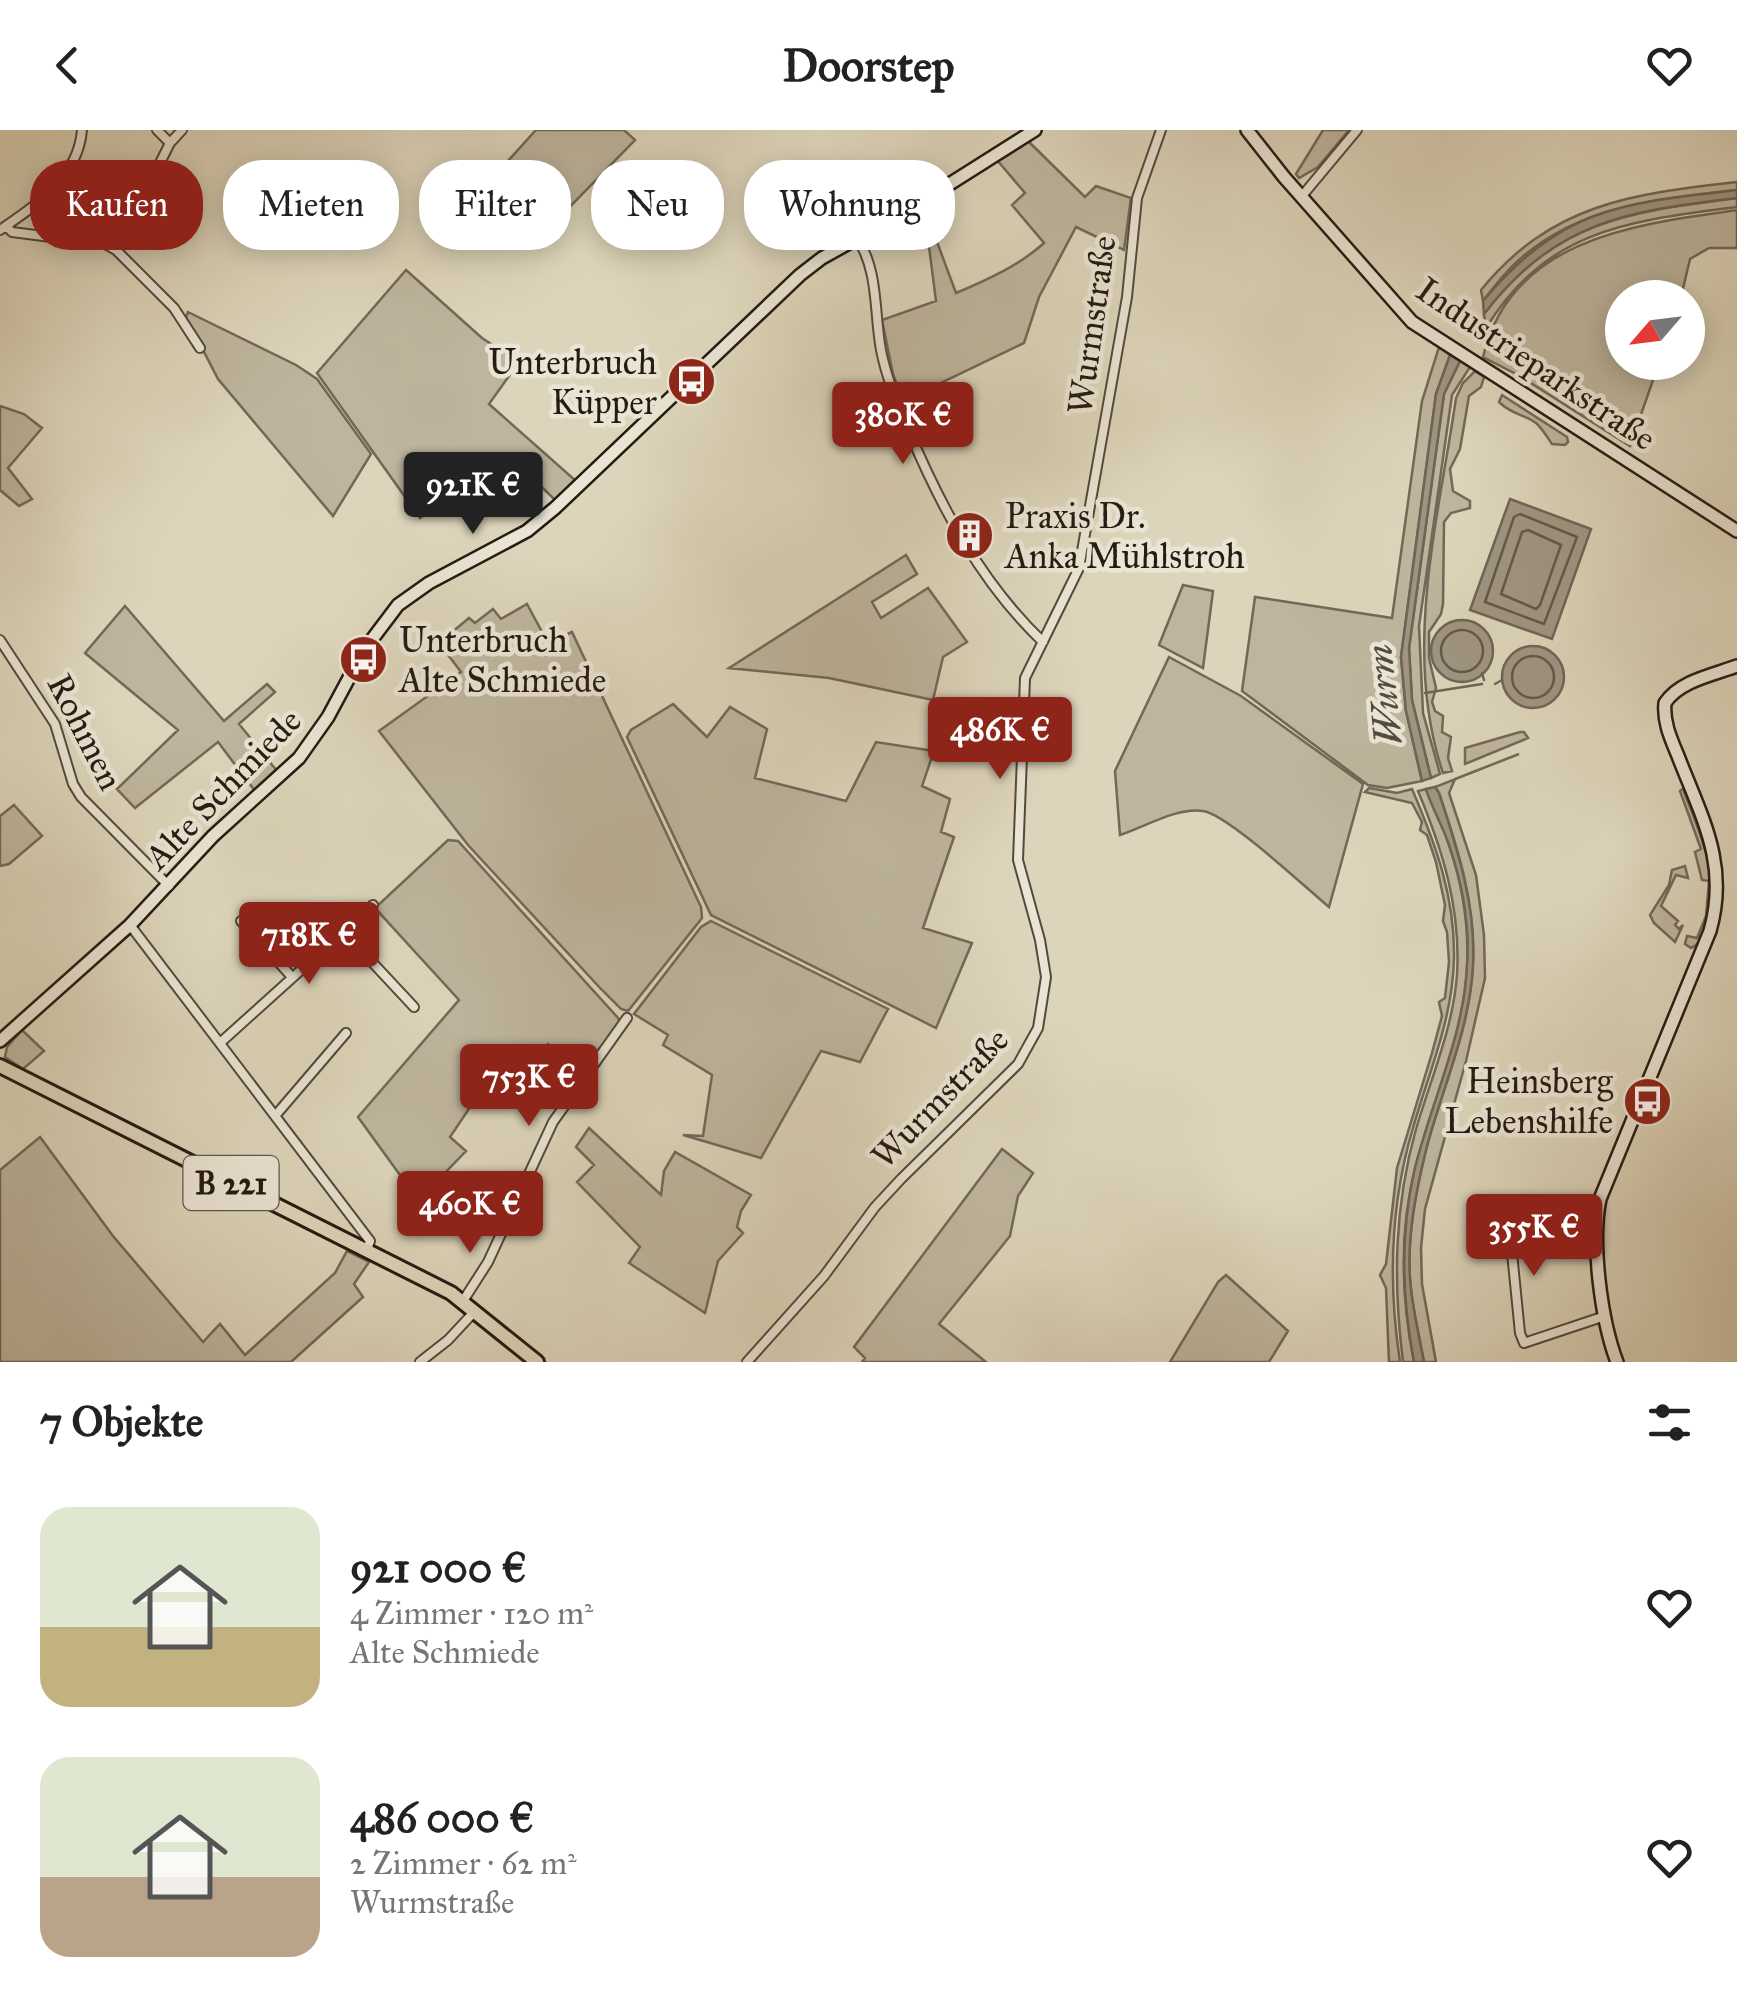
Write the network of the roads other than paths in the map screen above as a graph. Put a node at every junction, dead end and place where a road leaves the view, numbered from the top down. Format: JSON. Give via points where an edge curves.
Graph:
{"nodes":[{"id":1,"x":82,"y":130,"type":"edge"},
{"id":2,"x":156,"y":130,"type":"edge"},
{"id":3,"x":182,"y":130,"type":"edge"},
{"id":4,"x":1035,"y":130,"type":"edge"},
{"id":5,"x":1162,"y":130,"type":"edge"},
{"id":6,"x":1247,"y":130,"type":"edge"},
{"id":7,"x":1357,"y":130,"type":"edge"},
{"id":8,"x":170,"y":143,"type":"junction"},
{"id":9,"x":161,"y":160,"type":"edge"},
{"id":10,"x":955,"y":181,"type":"edge"},
{"id":11,"x":1302,"y":196,"type":"junction"},
{"id":12,"x":3,"y":228,"type":"edge"},
{"id":13,"x":30,"y":234,"type":"edge"},
{"id":14,"x":116,"y":250,"type":"edge"},
{"id":15,"x":839,"y":250,"type":"edge"},
{"id":16,"x":864,"y":250,"type":"edge"},
{"id":17,"x":200,"y":348,"type":"dead end"},
{"id":18,"x":1737,"y":530,"type":"edge"},
{"id":19,"x":0,"y":640,"type":"edge"},
{"id":20,"x":1043,"y":642,"type":"junction"},
{"id":21,"x":1737,"y":666,"type":"edge"},
{"id":22,"x":169,"y":886,"type":"junction"},
{"id":23,"x":373,"y":905,"type":"dead end"},
{"id":24,"x":241,"y":921,"type":"dead end"},
{"id":25,"x":130,"y":924,"type":"junction"},
{"id":26,"x":344,"y":932,"type":"junction"},
{"id":27,"x":292,"y":976,"type":"junction"},
{"id":28,"x":414,"y":1007,"type":"dead end"},
{"id":29,"x":627,"y":1018,"type":"dead end"},
{"id":30,"x":346,"y":1033,"type":"dead end"},
{"id":31,"x":0,"y":1042,"type":"edge"},
{"id":32,"x":220,"y":1044,"type":"junction"},
{"id":33,"x":0,"y":1066,"type":"edge"},
{"id":34,"x":276,"y":1116,"type":"junction"},
{"id":35,"x":1596,"y":1216,"type":"junction"},
{"id":36,"x":367,"y":1250,"type":"junction"},
{"id":37,"x":462,"y":1300,"type":"junction"},
{"id":38,"x":476,"y":1310,"type":"junction"},
{"id":39,"x":1605,"y":1316,"type":"junction"},
{"id":40,"x":420,"y":1362,"type":"edge"},
{"id":41,"x":537,"y":1362,"type":"edge"},
{"id":42,"x":748,"y":1362,"type":"edge"},
{"id":43,"x":1617,"y":1362,"type":"edge"}],
"edges":[{"from":1,"to":12,"type":"street","via":[[73,165]]},
{"from":2,"to":8,"type":"street"},
{"from":3,"to":8,"type":"street"},
{"from":4,"to":10,"type":"street","name":"Alte Schmiede"},
{"from":5,"to":20,"type":"street","name":"Wurmstraße","via":[[1137,198],[1127,297],[1079,568]]},
{"from":6,"to":11,"type":"street","name":"Industrieparkstraße"},
{"from":7,"to":11,"type":"street"},
{"from":8,"to":9,"type":"street"},
{"from":11,"to":18,"type":"street","name":"Industrieparkstraße","via":[[1400,310]]},
{"from":12,"to":13,"type":"street"},
{"from":14,"to":17,"type":"street","via":[[174,308]]},
{"from":15,"to":22,"type":"street","name":"Alte Schmiede","via":[[800,275],[527,531],[398,604],[300,758],[213,836]]},
{"from":16,"to":20,"type":"street","via":[[881,351],[924,466],[998,593]]},
{"from":19,"to":22,"type":"street","name":"Rohmen","via":[[56,724],[80,798]]},
{"from":20,"to":42,"type":"street","name":"Wurmstraße","via":[[1025,678],[1017,840],[1046,977],[1038,1028],[1018,1064],[900,1178]]},
{"from":21,"to":35,"type":"street","via":[[1682,687],[1665,703],[1667,728],[1712,844],[1718,903]]},
{"from":22,"to":25,"type":"street","name":"Alte Schmiede"},
{"from":23,"to":26,"type":"street"},
{"from":24,"to":27,"type":"street"},
{"from":25,"to":31,"type":"street","name":"Alte Schmiede"},
{"from":25,"to":32,"type":"street"},
{"from":26,"to":27,"type":"street"},
{"from":26,"to":28,"type":"street"},
{"from":27,"to":32,"type":"street"},
{"from":29,"to":37,"type":"street","via":[[552,1122],[488,1262]]},
{"from":30,"to":34,"type":"street"},
{"from":32,"to":34,"type":"street"},
{"from":33,"to":36,"type":"main road","number":"B 221"},
{"from":34,"to":36,"type":"street","via":[[370,1241]]},
{"from":35,"to":39,"type":"street"},
{"from":35,"to":39,"type":"street","via":[[1510,1223],[1520,1333],[1524,1343]]},
{"from":36,"to":37,"type":"main road","number":"B 221"},
{"from":37,"to":38,"type":"main road","number":"B 221"},
{"from":38,"to":40,"type":"street"},
{"from":38,"to":41,"type":"main road","number":"B 221"},
{"from":39,"to":43,"type":"street"}]}
